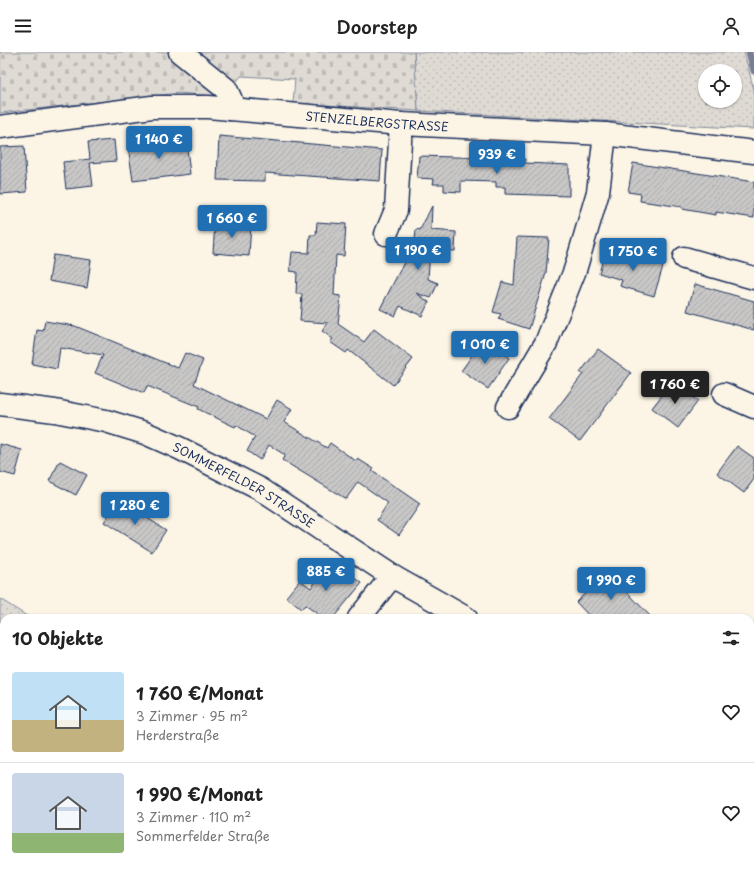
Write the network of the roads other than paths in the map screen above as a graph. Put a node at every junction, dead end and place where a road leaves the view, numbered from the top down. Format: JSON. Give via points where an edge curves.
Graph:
{"nodes":[{"id":1,"x":180,"y":52,"type":"edge"},
{"id":2,"x":230,"y":109,"type":"junction"},
{"id":3,"x":401,"y":124,"type":"junction"},
{"id":4,"x":0,"y":127,"type":"edge"},
{"id":5,"x":605,"y":134,"type":"junction"},
{"id":6,"x":754,"y":152,"type":"edge"},
{"id":7,"x":386,"y":234,"type":"dead end"},
{"id":8,"x":684,"y":258,"type":"dead end"},
{"id":9,"x":754,"y":278,"type":"edge"},
{"id":10,"x":724,"y":394,"type":"dead end"},
{"id":11,"x":0,"y":404,"type":"edge"},
{"id":12,"x":508,"y":407,"type":"dead end"},
{"id":13,"x":754,"y":407,"type":"edge"},
{"id":14,"x":392,"y":576,"type":"junction"},
{"id":15,"x":361,"y":614,"type":"edge"},
{"id":16,"x":459,"y":614,"type":"edge"}],
"edges":[{"from":1,"to":2,"type":"street","via":[[226,89],[231,100]]},
{"from":2,"to":3,"type":"street","name":"STENZELBERGSTRASSE"},
{"from":2,"to":4,"type":"street","name":"STENZELBERGSTRASSE","via":[[152,107]]},
{"from":3,"to":5,"type":"street","name":"STENZELBERGSTRASSE"},
{"from":3,"to":7,"type":"street","via":[[396,210]]},
{"from":5,"to":6,"type":"street","name":"STENZELBERGSTRASSE"},
{"from":5,"to":12,"type":"street","via":[[598,192],[575,270],[546,343]]},
{"from":8,"to":9,"type":"street"},
{"from":10,"to":13,"type":"street"},
{"from":11,"to":14,"type":"street","name":"SOMMERFELDER STRASSE","via":[[106,421],[179,448],[260,489]]},
{"from":14,"to":15,"type":"street"},
{"from":14,"to":16,"type":"street","name":"SOMMERFELDER STRASSE"}]}
